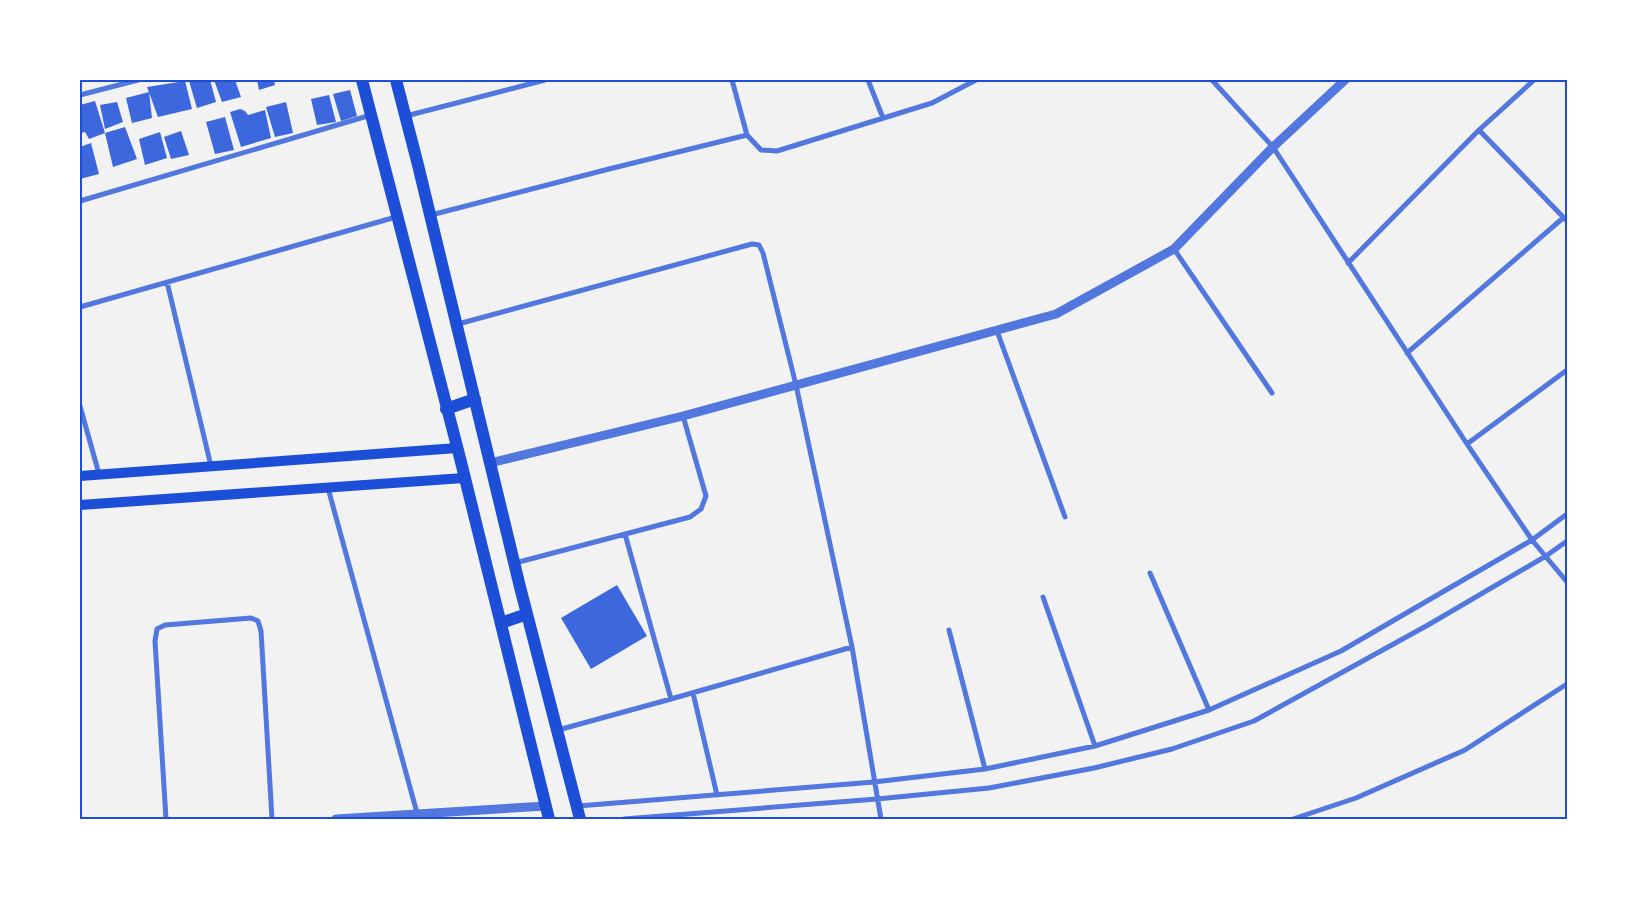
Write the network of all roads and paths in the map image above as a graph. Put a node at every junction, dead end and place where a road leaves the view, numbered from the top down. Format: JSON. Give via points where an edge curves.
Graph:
{"nodes":[{"id":1,"x":138,"y":80,"type":"edge"},
{"id":2,"x":362,"y":80,"type":"edge"},
{"id":3,"x":396,"y":80,"type":"edge"},
{"id":4,"x":545,"y":80,"type":"edge"},
{"id":5,"x":732,"y":80,"type":"edge"},
{"id":6,"x":868,"y":80,"type":"edge"},
{"id":7,"x":976,"y":80,"type":"edge"},
{"id":8,"x":1212,"y":80,"type":"edge"},
{"id":9,"x":1345,"y":80,"type":"edge"},
{"id":10,"x":1534,"y":80,"type":"edge"},
{"id":11,"x":80,"y":96,"type":"edge"},
{"id":12,"x":372,"y":115,"type":"junction"},
{"id":13,"x":405,"y":116,"type":"junction"},
{"id":14,"x":884,"y":118,"type":"junction"},
{"id":15,"x":1478,"y":130,"type":"junction"},
{"id":16,"x":747,"y":135,"type":"junction"},
{"id":17,"x":1273,"y":147,"type":"junction"},
{"id":18,"x":80,"y":201,"type":"edge"},
{"id":19,"x":430,"y":215,"type":"junction"},
{"id":20,"x":397,"y":217,"type":"junction"},
{"id":21,"x":1565,"y":219,"type":"edge"},
{"id":22,"x":1174,"y":249,"type":"junction"},
{"id":23,"x":1348,"y":263,"type":"junction"},
{"id":24,"x":167,"y":282,"type":"junction"},
{"id":25,"x":80,"y":307,"type":"edge"},
{"id":26,"x":457,"y":324,"type":"junction"},
{"id":27,"x":997,"y":331,"type":"junction"},
{"id":28,"x":1407,"y":353,"type":"junction"},
{"id":29,"x":1567,"y":370,"type":"edge"},
{"id":30,"x":796,"y":386,"type":"junction"},
{"id":31,"x":1272,"y":393,"type":"dead end"},
{"id":32,"x":475,"y":399,"type":"junction"},
{"id":33,"x":80,"y":406,"type":"edge"},
{"id":34,"x":446,"y":409,"type":"junction"},
{"id":35,"x":683,"y":416,"type":"junction"},
{"id":36,"x":1467,"y":444,"type":"junction"},
{"id":37,"x":457,"y":448,"type":"junction"},
{"id":38,"x":490,"y":463,"type":"junction"},
{"id":39,"x":211,"y":466,"type":"junction"},
{"id":40,"x":99,"y":474,"type":"junction"},
{"id":41,"x":80,"y":476,"type":"edge"},
{"id":42,"x":464,"y":478,"type":"junction"},
{"id":43,"x":327,"y":487,"type":"junction"},
{"id":44,"x":80,"y":506,"type":"edge"},
{"id":45,"x":1567,"y":514,"type":"edge"},
{"id":46,"x":1065,"y":517,"type":"dead end"},
{"id":47,"x":625,"y":534,"type":"junction"},
{"id":48,"x":1532,"y":540,"type":"junction"},
{"id":49,"x":1567,"y":541,"type":"edge"},
{"id":50,"x":1546,"y":556,"type":"junction"},
{"id":51,"x":515,"y":563,"type":"junction"},
{"id":52,"x":1150,"y":573,"type":"dead end"},
{"id":53,"x":1567,"y":582,"type":"edge"},
{"id":54,"x":1043,"y":597,"type":"dead end"},
{"id":55,"x":527,"y":614,"type":"junction"},
{"id":56,"x":500,"y":624,"type":"junction"},
{"id":57,"x":949,"y":630,"type":"dead end"},
{"id":58,"x":852,"y":647,"type":"junction"},
{"id":59,"x":1567,"y":684,"type":"edge"},
{"id":60,"x":693,"y":693,"type":"junction"},
{"id":61,"x":671,"y":699,"type":"junction"},
{"id":62,"x":1209,"y":710,"type":"junction"},
{"id":63,"x":557,"y":730,"type":"junction"},
{"id":64,"x":1095,"y":746,"type":"junction"},
{"id":65,"x":985,"y":769,"type":"junction"},
{"id":66,"x":874,"y":782,"type":"junction"},
{"id":67,"x":718,"y":795,"type":"junction"},
{"id":68,"x":878,"y":799,"type":"junction"},
{"id":69,"x":546,"y":806,"type":"junction"},
{"id":70,"x":576,"y":806,"type":"junction"},
{"id":71,"x":416,"y":813,"type":"junction"},
{"id":72,"x":166,"y":819,"type":"edge"},
{"id":73,"x":272,"y":819,"type":"edge"},
{"id":74,"x":336,"y":819,"type":"edge"},
{"id":75,"x":549,"y":819,"type":"edge"},
{"id":76,"x":580,"y":819,"type":"edge"},
{"id":77,"x":624,"y":819,"type":"edge"},
{"id":78,"x":881,"y":819,"type":"edge"},
{"id":79,"x":1294,"y":819,"type":"edge"}],
"edges":[{"from":1,"to":11,"type":"street"},
{"from":2,"to":12,"type":"main road"},
{"from":3,"to":13,"type":"main road"},
{"from":4,"to":13,"type":"street"},
{"from":5,"to":16,"type":"street"},
{"from":6,"to":14,"type":"street"},
{"from":7,"to":14,"type":"street","via":[[932,103]]},
{"from":8,"to":17,"type":"street"},
{"from":9,"to":17,"type":"street"},
{"from":10,"to":15,"type":"street"},
{"from":12,"to":18,"type":"street"},
{"from":12,"to":20,"type":"main road"},
{"from":13,"to":19,"type":"main road"},
{"from":14,"to":16,"type":"street","via":[[777,151],[760,150]]},
{"from":15,"to":21,"type":"street"},
{"from":15,"to":23,"type":"street"},
{"from":16,"to":19,"type":"street"},
{"from":17,"to":22,"type":"street"},
{"from":17,"to":23,"type":"street"},
{"from":19,"to":26,"type":"main road"},
{"from":20,"to":24,"type":"street"},
{"from":20,"to":34,"type":"main road"},
{"from":21,"to":28,"type":"street"},
{"from":22,"to":27,"type":"street","via":[[1056,314]]},
{"from":22,"to":31,"type":"street"},
{"from":23,"to":28,"type":"street"},
{"from":24,"to":25,"type":"street"},
{"from":24,"to":39,"type":"street"},
{"from":26,"to":30,"type":"street","via":[[752,244],[759,245]]},
{"from":26,"to":32,"type":"main road"},
{"from":27,"to":30,"type":"street"},
{"from":27,"to":46,"type":"street"},
{"from":28,"to":36,"type":"street"},
{"from":29,"to":36,"type":"street"},
{"from":30,"to":35,"type":"street"},
{"from":30,"to":58,"type":"street"},
{"from":32,"to":34,"type":"main road"},
{"from":32,"to":38,"type":"main road"},
{"from":33,"to":40,"type":"street"},
{"from":34,"to":37,"type":"main road"},
{"from":35,"to":38,"type":"street"},
{"from":35,"to":47,"type":"street","via":[[706,496],[701,509],[690,517]]},
{"from":36,"to":48,"type":"street"},
{"from":37,"to":39,"type":"main road"},
{"from":37,"to":42,"type":"main road"},
{"from":38,"to":51,"type":"main road"},
{"from":39,"to":40,"type":"main road"},
{"from":40,"to":41,"type":"main road"},
{"from":42,"to":43,"type":"main road"},
{"from":42,"to":56,"type":"main road"},
{"from":43,"to":44,"type":"main road"},
{"from":43,"to":71,"type":"street"},
{"from":45,"to":48,"type":"street"},
{"from":47,"to":51,"type":"street"},
{"from":47,"to":61,"type":"street"},
{"from":48,"to":50,"type":"street"},
{"from":48,"to":62,"type":"street","via":[[1341,651]]},
{"from":49,"to":50,"type":"street"},
{"from":50,"to":53,"type":"street"},
{"from":50,"to":68,"type":"street","via":[[1254,721],[1172,749],[1094,768],[989,788]]},
{"from":51,"to":55,"type":"main road"},
{"from":52,"to":62,"type":"street"},
{"from":54,"to":64,"type":"street"},
{"from":55,"to":56,"type":"main road"},
{"from":55,"to":63,"type":"main road"},
{"from":56,"to":69,"type":"main road"},
{"from":57,"to":65,"type":"street"},
{"from":58,"to":60,"type":"street"},
{"from":58,"to":66,"type":"street"},
{"from":59,"to":79,"type":"street","via":[[1466,750],[1356,798]]},
{"from":60,"to":61,"type":"street"},
{"from":60,"to":67,"type":"street"},
{"from":61,"to":63,"type":"street"},
{"from":62,"to":64,"type":"street"},
{"from":63,"to":70,"type":"main road"},
{"from":64,"to":65,"type":"street"},
{"from":65,"to":66,"type":"street"},
{"from":66,"to":67,"type":"street"},
{"from":66,"to":68,"type":"street"},
{"from":67,"to":70,"type":"street"},
{"from":68,"to":77,"type":"street"},
{"from":68,"to":78,"type":"street"},
{"from":69,"to":71,"type":"street"},
{"from":69,"to":75,"type":"main road"},
{"from":70,"to":76,"type":"main road"},
{"from":71,"to":74,"type":"street"},
{"from":72,"to":73,"type":"street","via":[[155,641],[157,629],[251,618],[258,621],[262,631]]}]}
